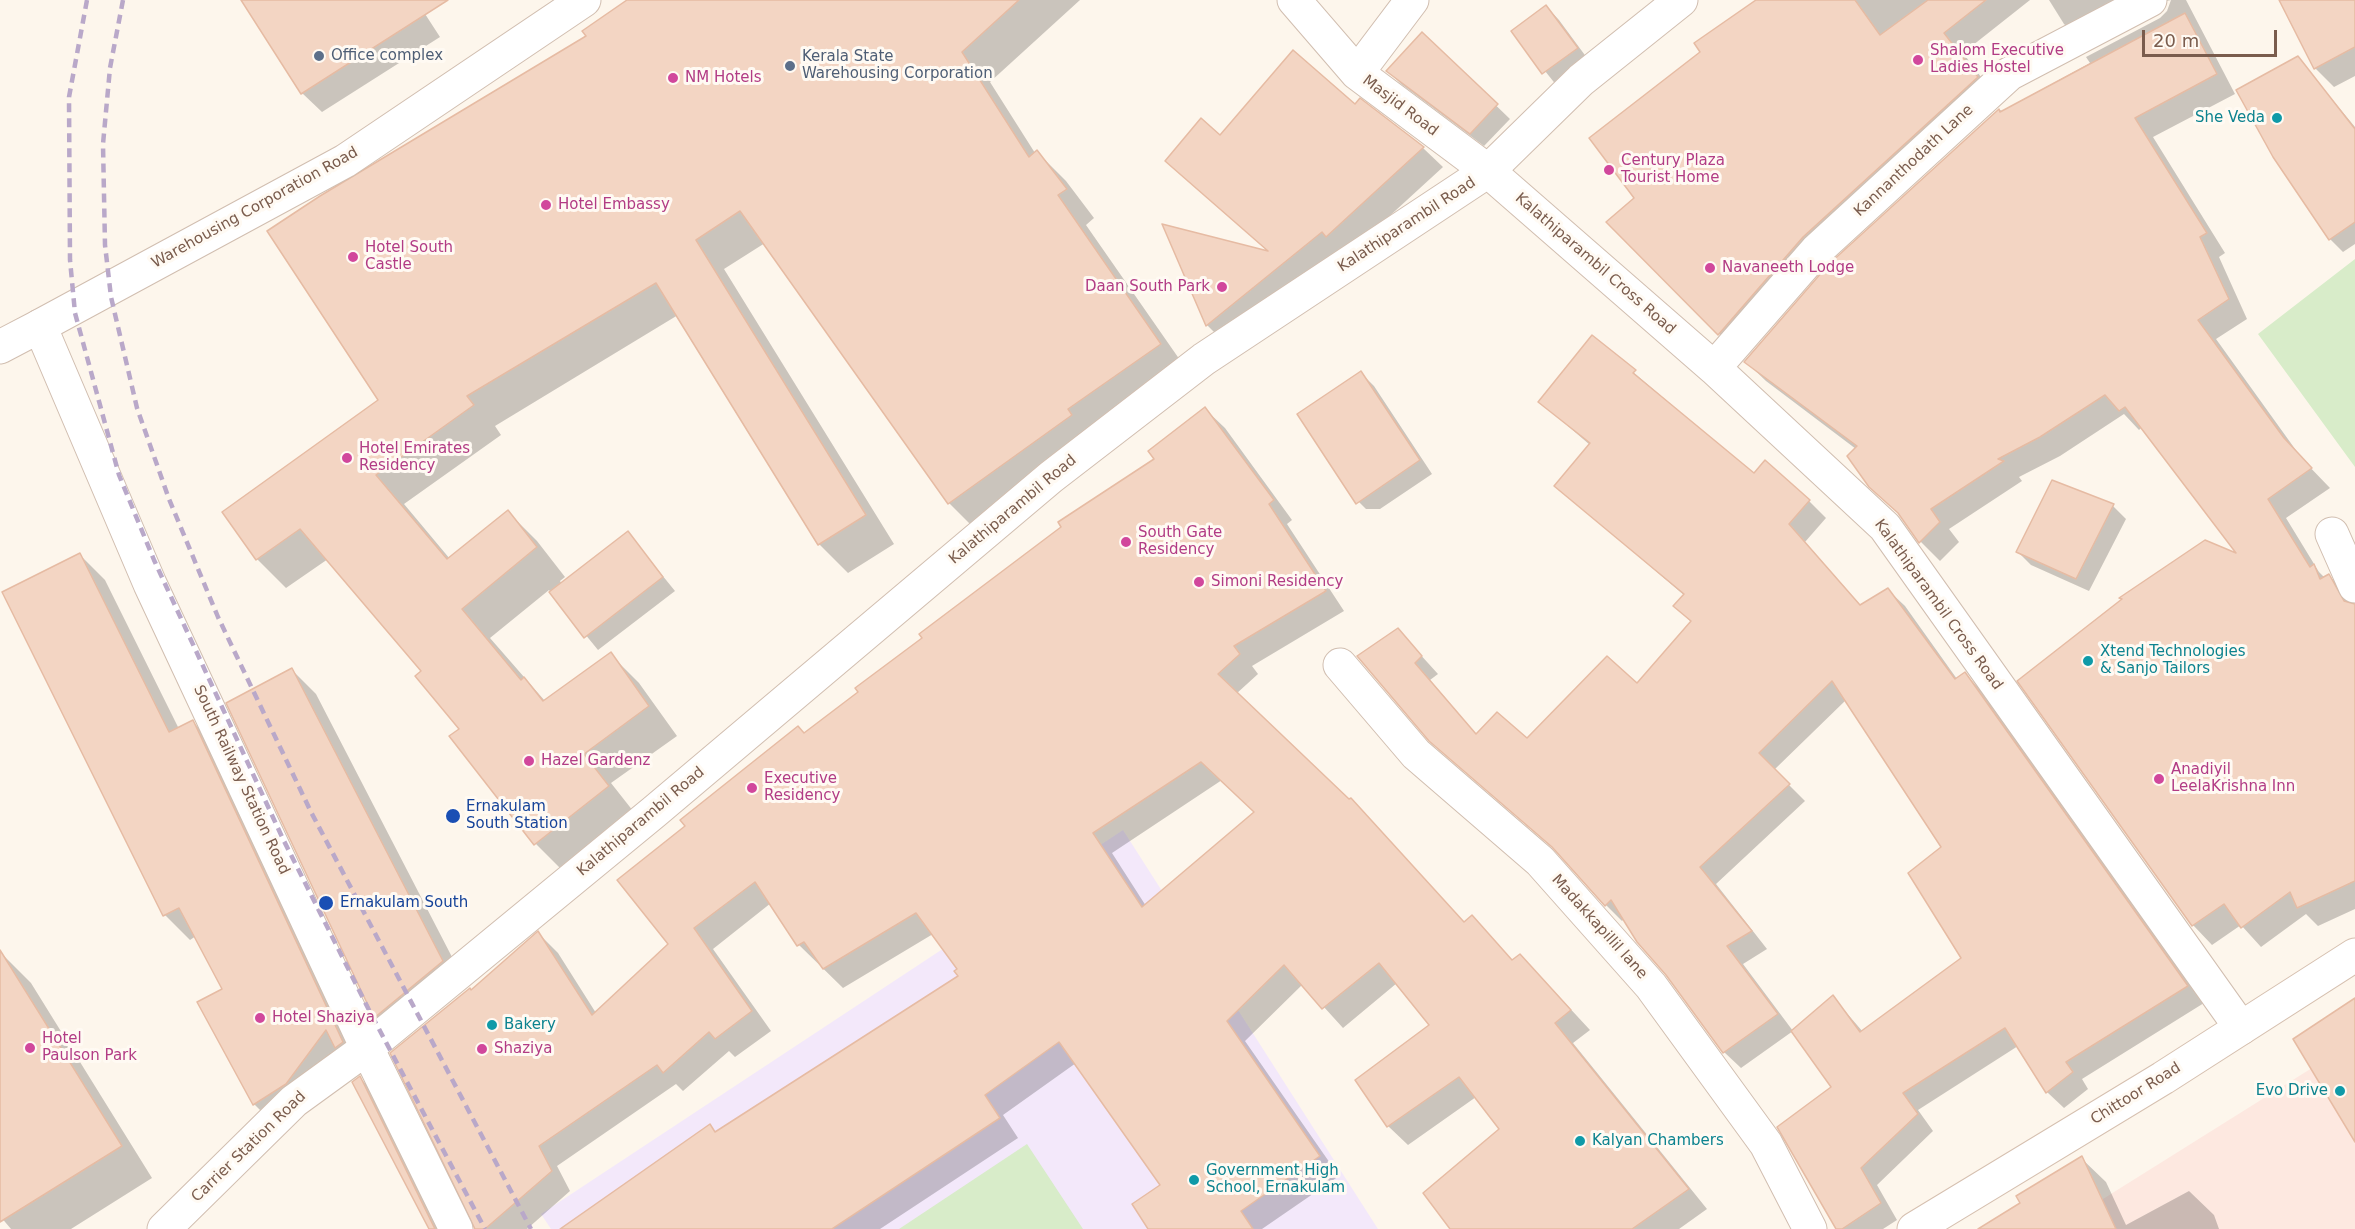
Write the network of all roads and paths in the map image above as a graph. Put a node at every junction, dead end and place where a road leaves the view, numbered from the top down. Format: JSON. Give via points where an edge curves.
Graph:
{"nodes":[{"id":1,"x":585,"y":0,"type":"edge"},
{"id":2,"x":1294,"y":0,"type":"edge"},
{"id":3,"x":1412,"y":0,"type":"edge"},
{"id":4,"x":1681,"y":0,"type":"edge"},
{"id":5,"x":2150,"y":0,"type":"edge"},
{"id":6,"x":1357,"y":73,"type":"junction"},
{"id":7,"x":1488,"y":171,"type":"junction"},
{"id":8,"x":40,"y":326,"type":"junction"},
{"id":9,"x":0,"y":347,"type":"edge"},
{"id":10,"x":1714,"y":368,"type":"junction"},
{"id":11,"x":2332,"y":534,"type":"dead end"},
{"id":12,"x":2355,"y":586,"type":"edge"},
{"id":13,"x":1340,"y":665,"type":"dead end"},
{"id":14,"x":2355,"y":955,"type":"edge"},
{"id":15,"x":2241,"y":1028,"type":"junction"},
{"id":16,"x":367,"y":1048,"type":"junction"},
{"id":17,"x":164,"y":1229,"type":"edge"},
{"id":18,"x":456,"y":1229,"type":"edge"},
{"id":19,"x":1810,"y":1229,"type":"edge"},
{"id":20,"x":1914,"y":1229,"type":"edge"}],
"edges":[{"from":1,"to":8,"type":"street","name":"Warehousing Corporation Road","via":[[345,161]]},
{"from":2,"to":6,"type":"street"},
{"from":3,"to":6,"type":"street","name":"Masjid Road"},
{"from":4,"to":7,"type":"street","name":"Kalathiparambil Road","via":[[1581,80]]},
{"from":5,"to":10,"type":"street","name":"Kannanthodath Lane","via":[[2009,74],[1816,251]]},
{"from":6,"to":7,"type":"street","name":"Masjid Road"},
{"from":7,"to":10,"type":"street","name":"Kalathiparambil Cross Road"},
{"from":7,"to":16,"type":"street","name":"Kalathiparambil Road","via":[[1204,359],[1051,477]]},
{"from":8,"to":9,"type":"street","name":"Warehousing Corporation Road"},
{"from":8,"to":16,"type":"street","name":"South Railway Station Road","via":[[150,584]]},
{"from":10,"to":15,"type":"street","name":"Kalathiparambil Cross Road","via":[[1885,527]]},
{"from":11,"to":12,"type":"street"},
{"from":13,"to":19,"type":"street","name":"Madakkapillil lane","via":[[1416,754],[1540,861],[1651,986],[1767,1144]]},
{"from":14,"to":15,"type":"street","name":"Chittoor Road"},
{"from":15,"to":20,"type":"street","name":"Chittoor Road"},
{"from":16,"to":17,"type":"street","name":"Carrier Station Road","via":[[294,1101]]},
{"from":16,"to":18,"type":"street","name":"South Railway Station Road"}]}
